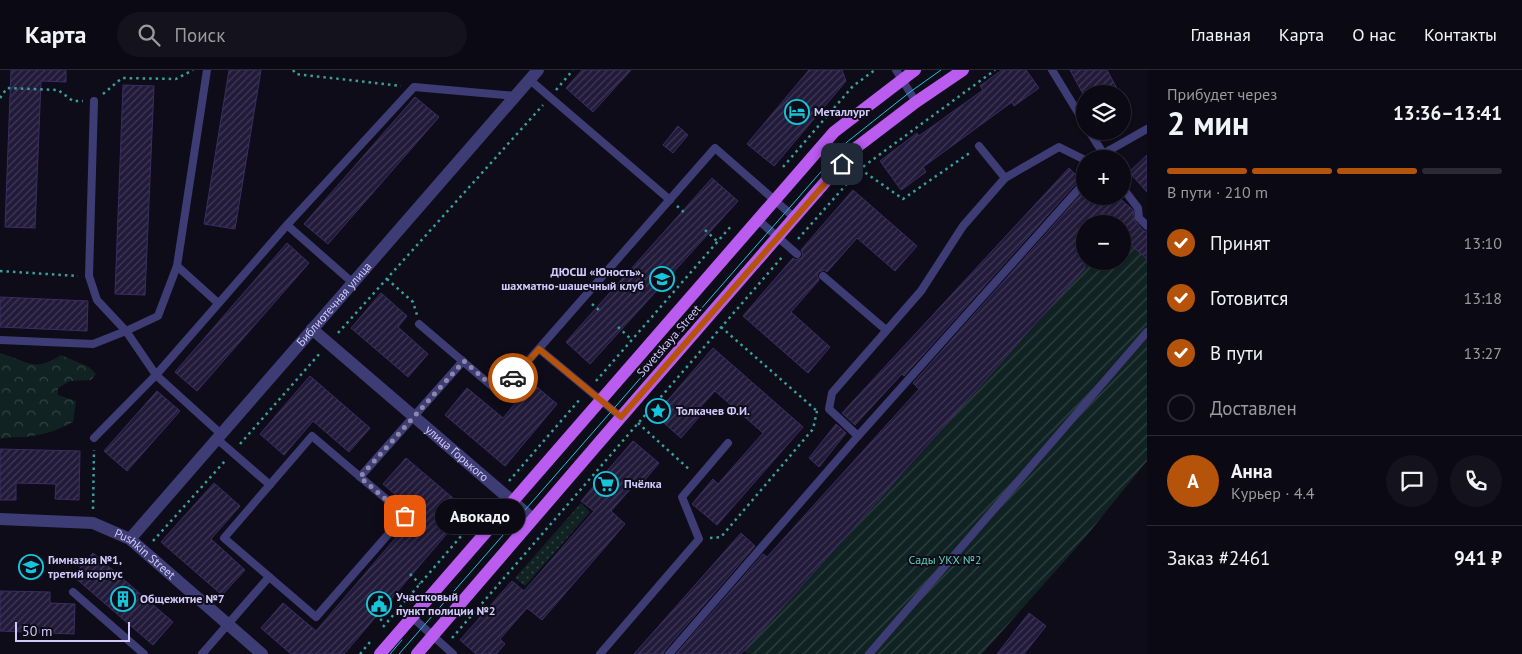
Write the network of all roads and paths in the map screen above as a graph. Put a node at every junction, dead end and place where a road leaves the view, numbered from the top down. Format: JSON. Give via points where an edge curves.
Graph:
{"nodes":[{"id":1,"x":193,"y":70,"type":"edge"},
{"id":2,"x":207,"y":70,"type":"edge"},
{"id":3,"x":293,"y":70,"type":"edge"},
{"id":4,"x":573,"y":70,"type":"edge"},
{"id":5,"x":875,"y":70,"type":"edge"},
{"id":6,"x":915,"y":70,"type":"edge"},
{"id":7,"x":963,"y":70,"type":"edge"},
{"id":8,"x":995,"y":70,"type":"edge"},
{"id":9,"x":1052,"y":70,"type":"edge"},
{"id":10,"x":534,"y":75,"type":"edge"},
{"id":11,"x":899,"y":75,"type":"edge"},
{"id":12,"x":414,"y":87,"type":"junction"},
{"id":13,"x":516,"y":96,"type":"junction"},
{"id":14,"x":550,"y":97,"type":"junction"},
{"id":15,"x":0,"y":98,"type":"edge"},
{"id":16,"x":94,"y":101,"type":"junction"},
{"id":17,"x":916,"y":102,"type":"junction"},
{"id":18,"x":1076,"y":109,"type":"edge"},
{"id":19,"x":1147,"y":128,"type":"edge"},
{"id":20,"x":1096,"y":140,"type":"edge"},
{"id":21,"x":979,"y":146,"type":"joint"},
{"id":22,"x":1104,"y":150,"type":"edge"},
{"id":23,"x":1109,"y":150,"type":"edge"},
{"id":24,"x":1076,"y":156,"type":"edge"},
{"id":25,"x":783,"y":168,"type":"dead end"},
{"id":26,"x":860,"y":169,"type":"junction"},
{"id":27,"x":1005,"y":178,"type":"junction"},
{"id":28,"x":1076,"y":192,"type":"edge"},
{"id":29,"x":1131,"y":199,"type":"edge"},
{"id":30,"x":670,"y":200,"type":"junction"},
{"id":31,"x":774,"y":200,"type":"junction"},
{"id":32,"x":794,"y":218,"type":"junction"},
{"id":33,"x":757,"y":219,"type":"junction"},
{"id":34,"x":737,"y":220,"type":"dead end"},
{"id":35,"x":287,"y":225,"type":"junction"},
{"id":36,"x":1147,"y":226,"type":"edge"},
{"id":37,"x":704,"y":230,"type":"dead end"},
{"id":38,"x":778,"y":237,"type":"junction"},
{"id":39,"x":718,"y":242,"type":"junction"},
{"id":40,"x":790,"y":248,"type":"junction"},
{"id":41,"x":797,"y":254,"type":"dead end"},
{"id":42,"x":177,"y":266,"type":"junction"},
{"id":43,"x":0,"y":271,"type":"edge"},
{"id":44,"x":89,"y":276,"type":"junction"},
{"id":45,"x":823,"y":276,"type":"dead end"},
{"id":46,"x":387,"y":279,"type":"junction"},
{"id":47,"x":353,"y":283,"type":"junction"},
{"id":48,"x":218,"y":303,"type":"junction"},
{"id":49,"x":419,"y":324,"type":"joint"},
{"id":50,"x":618,"y":327,"type":"dead end"},
{"id":51,"x":721,"y":327,"type":"junction"},
{"id":52,"x":312,"y":329,"type":"junction"},
{"id":53,"x":886,"y":330,"type":"junction"},
{"id":54,"x":126,"y":331,"type":"junction"},
{"id":55,"x":1147,"y":332,"type":"edge"},
{"id":56,"x":0,"y":340,"type":"edge"},
{"id":57,"x":632,"y":340,"type":"junction"},
{"id":58,"x":329,"y":343,"type":"junction"},
{"id":59,"x":539,"y":349,"type":"junction"},
{"id":60,"x":464,"y":361,"type":"junction"},
{"id":61,"x":156,"y":375,"type":"junction"},
{"id":62,"x":588,"y":390,"type":"junction"},
{"id":63,"x":600,"y":400,"type":"junction"},
{"id":64,"x":414,"y":417,"type":"junction"},
{"id":65,"x":621,"y":417,"type":"junction"},
{"id":66,"x":638,"y":423,"type":"junction"},
{"id":67,"x":219,"y":436,"type":"junction"},
{"id":68,"x":858,"y":436,"type":"junction"},
{"id":69,"x":94,"y":438,"type":"joint"},
{"id":70,"x":728,"y":443,"type":"dead end"},
{"id":71,"x":232,"y":452,"type":"junction"},
{"id":72,"x":360,"y":477,"type":"junction"},
{"id":73,"x":699,"y":478,"type":"junction"},
{"id":74,"x":270,"y":485,"type":"junction"},
{"id":75,"x":500,"y":491,"type":"junction"},
{"id":76,"x":512,"y":502,"type":"junction"},
{"id":77,"x":0,"y":519,"type":"edge"},
{"id":78,"x":532,"y":519,"type":"junction"},
{"id":79,"x":93,"y":523,"type":"junction"},
{"id":80,"x":130,"y":539,"type":"junction"},
{"id":81,"x":699,"y":539,"type":"junction"},
{"id":82,"x":143,"y":552,"type":"junction"},
{"id":83,"x":410,"y":574,"type":"dead end"},
{"id":84,"x":269,"y":577,"type":"junction"},
{"id":85,"x":420,"y":584,"type":"junction"},
{"id":86,"x":73,"y":592,"type":"dead end"},
{"id":87,"x":375,"y":615,"type":"dead end"},
{"id":88,"x":412,"y":617,"type":"junction"},
{"id":89,"x":227,"y":624,"type":"junction"},
{"id":90,"x":386,"y":624,"type":"junction"},
{"id":91,"x":379,"y":631,"type":"dead end"},
{"id":92,"x":433,"y":636,"type":"junction"},
{"id":93,"x":373,"y":639,"type":"dead end"},
{"id":94,"x":445,"y":646,"type":"junction"},
{"id":95,"x":144,"y":654,"type":"edge"},
{"id":96,"x":202,"y":654,"type":"edge"},
{"id":97,"x":262,"y":654,"type":"edge"},
{"id":98,"x":360,"y":654,"type":"edge"},
{"id":99,"x":380,"y":654,"type":"edge"},
{"id":100,"x":417,"y":654,"type":"edge"},
{"id":101,"x":454,"y":654,"type":"edge"},
{"id":102,"x":600,"y":654,"type":"edge"},
{"id":103,"x":670,"y":654,"type":"edge"},
{"id":104,"x":869,"y":654,"type":"edge"}],
"edges":[{"from":1,"to":16,"type":"path","via":[[176,78],[122,78]]},
{"from":2,"to":42,"type":"lane"},
{"from":3,"to":12,"type":"path","via":[[296,74]]},
{"from":4,"to":14,"type":"path"},
{"from":5,"to":25,"type":"path","via":[[853,86]]},
{"from":6,"to":11,"type":"main road","name":"Sovetskaya Street"},
{"from":7,"to":17,"type":"main road","name":"Sovetskaya Street"},
{"from":8,"to":26,"type":"path"},
{"from":9,"to":18,"type":"lane"},
{"from":10,"to":13,"type":"street","name":"Библиотечная улица"},
{"from":10,"to":14,"type":"lane"},
{"from":11,"to":17,"type":"lane"},
{"from":11,"to":31,"type":"main road","name":"Sovetskaya Street","via":[[834,132]]},
{"from":12,"to":13,"type":"lane"},
{"from":12,"to":35,"type":"lane"},
{"from":13,"to":47,"type":"street","name":"Библиотечная улица"},
{"from":14,"to":30,"type":"lane"},
{"from":14,"to":46,"type":"path"},
{"from":15,"to":16,"type":"path","via":[[7,88],[58,90],[73,101]]},
{"from":16,"to":44,"type":"lane"},
{"from":17,"to":32,"type":"main road","name":"Sovetskaya Street","via":[[854,150]]},
{"from":19,"to":23,"type":"lane"},
{"from":20,"to":22,"type":"lane"},
{"from":21,"to":26,"type":"path","via":[[903,199]]},
{"from":21,"to":27,"type":"lane"},
{"from":24,"to":27,"type":"lane","via":[[1059,147]]},
{"from":26,"to":40,"type":"path"},
{"from":27,"to":53,"type":"lane","via":[[963,226],[921,291]]},
{"from":28,"to":68,"type":"lane"},
{"from":29,"to":36,"type":"lane","via":[[1138,208],[1138,218]]},
{"from":30,"to":31,"type":"lane","via":[[715,148]]},
{"from":30,"to":59,"type":"lane"},
{"from":31,"to":32,"type":"lane"},
{"from":31,"to":33,"type":"main road","name":"Sovetskaya Street"},
{"from":32,"to":38,"type":"main road","name":"Sovetskaya Street"},
{"from":33,"to":38,"type":"lane"},
{"from":33,"to":63,"type":"main road","name":"Sovetskaya Street"},
{"from":34,"to":39,"type":"path"},
{"from":35,"to":47,"type":"lane"},
{"from":35,"to":48,"type":"lane"},
{"from":37,"to":39,"type":"path"},
{"from":38,"to":40,"type":"lane"},
{"from":38,"to":65,"type":"main road","name":"Sovetskaya Street"},
{"from":39,"to":57,"type":"path"},
{"from":40,"to":41,"type":"lane"},
{"from":40,"to":51,"type":"path"},
{"from":42,"to":48,"type":"lane"},
{"from":42,"to":54,"type":"lane","via":[[158,316]]},
{"from":43,"to":44,"type":"path"},
{"from":44,"to":54,"type":"lane","via":[[97,300]]},
{"from":45,"to":53,"type":"lane"},
{"from":46,"to":49,"type":"path","via":[[413,302]]},
{"from":46,"to":58,"type":"path"},
{"from":47,"to":52,"type":"street","name":"Библиотечная улица"},
{"from":48,"to":61,"type":"lane"},
{"from":49,"to":60,"type":"lane"},
{"from":50,"to":57,"type":"path"},
{"from":51,"to":66,"type":"path"},
{"from":51,"to":81,"type":"path","via":[[817,411],[813,429],[720,537]]},
{"from":52,"to":58,"type":"street","name":"улица Горького"},
{"from":52,"to":67,"type":"street","name":"Библиотечная улица"},
{"from":53,"to":68,"type":"lane","via":[[832,393],[829,409]]},
{"from":54,"to":56,"type":"lane","via":[[93,344]]},
{"from":54,"to":61,"type":"lane"},
{"from":55,"to":104,"type":"lane"},
{"from":57,"to":62,"type":"path"},
{"from":58,"to":64,"type":"street","name":"улица Горького"},
{"from":58,"to":71,"type":"path"},
{"from":59,"to":60,"type":"lane","via":[[500,393]]},
{"from":59,"to":62,"type":"lane"},
{"from":60,"to":64,"type":"lane"},
{"from":61,"to":67,"type":"lane"},
{"from":61,"to":69,"type":"lane"},
{"from":62,"to":63,"type":"lane"},
{"from":62,"to":75,"type":"path"},
{"from":63,"to":65,"type":"lane"},
{"from":63,"to":76,"type":"main road","name":"Sovetskaya Street"},
{"from":64,"to":72,"type":"lane"},
{"from":64,"to":75,"type":"street","name":"улица Горького"},
{"from":65,"to":78,"type":"main road","name":"Sovetskaya Street"},
{"from":66,"to":73,"type":"path"},
{"from":66,"to":94,"type":"path"},
{"from":67,"to":71,"type":"lane"},
{"from":67,"to":80,"type":"street","name":"Библиотечная улица"},
{"from":68,"to":103,"type":"lane"},
{"from":69,"to":79,"type":"path"},
{"from":70,"to":73,"type":"lane"},
{"from":71,"to":74,"type":"lane"},
{"from":71,"to":82,"type":"path"},
{"from":72,"to":74,"type":"lane","via":[[312,436]]},
{"from":72,"to":84,"type":"lane","via":[[405,516],[316,617]]},
{"from":73,"to":81,"type":"lane","via":[[682,497]]},
{"from":74,"to":84,"type":"lane","via":[[224,538]]},
{"from":75,"to":76,"type":"street","name":"улица Горького"},
{"from":75,"to":85,"type":"path"},
{"from":76,"to":78,"type":"street","name":"улица Горького"},
{"from":76,"to":88,"type":"main road","name":"Sovetskaya Street"},
{"from":77,"to":79,"type":"street","name":"Pushkin Street"},
{"from":78,"to":92,"type":"main road","name":"Sovetskaya Street"},
{"from":79,"to":80,"type":"street","name":"Pushkin Street"},
{"from":80,"to":82,"type":"street","name":"Pushkin Street"},
{"from":81,"to":102,"type":"lane"},
{"from":82,"to":89,"type":"street","name":"Pushkin Street"},
{"from":83,"to":85,"type":"path"},
{"from":84,"to":89,"type":"lane"},
{"from":85,"to":90,"type":"path"},
{"from":86,"to":95,"type":"lane"},
{"from":87,"to":90,"type":"path"},
{"from":88,"to":92,"type":"lane"},
{"from":88,"to":99,"type":"main road","name":"Sovetskaya Street"},
{"from":89,"to":96,"type":"lane"},
{"from":89,"to":97,"type":"street","name":"Pushkin Street"},
{"from":90,"to":91,"type":"path"},
{"from":92,"to":94,"type":"lane"},
{"from":92,"to":100,"type":"main road","name":"Sovetskaya Street"},
{"from":93,"to":98,"type":"path"},
{"from":94,"to":101,"type":"lane"}]}
